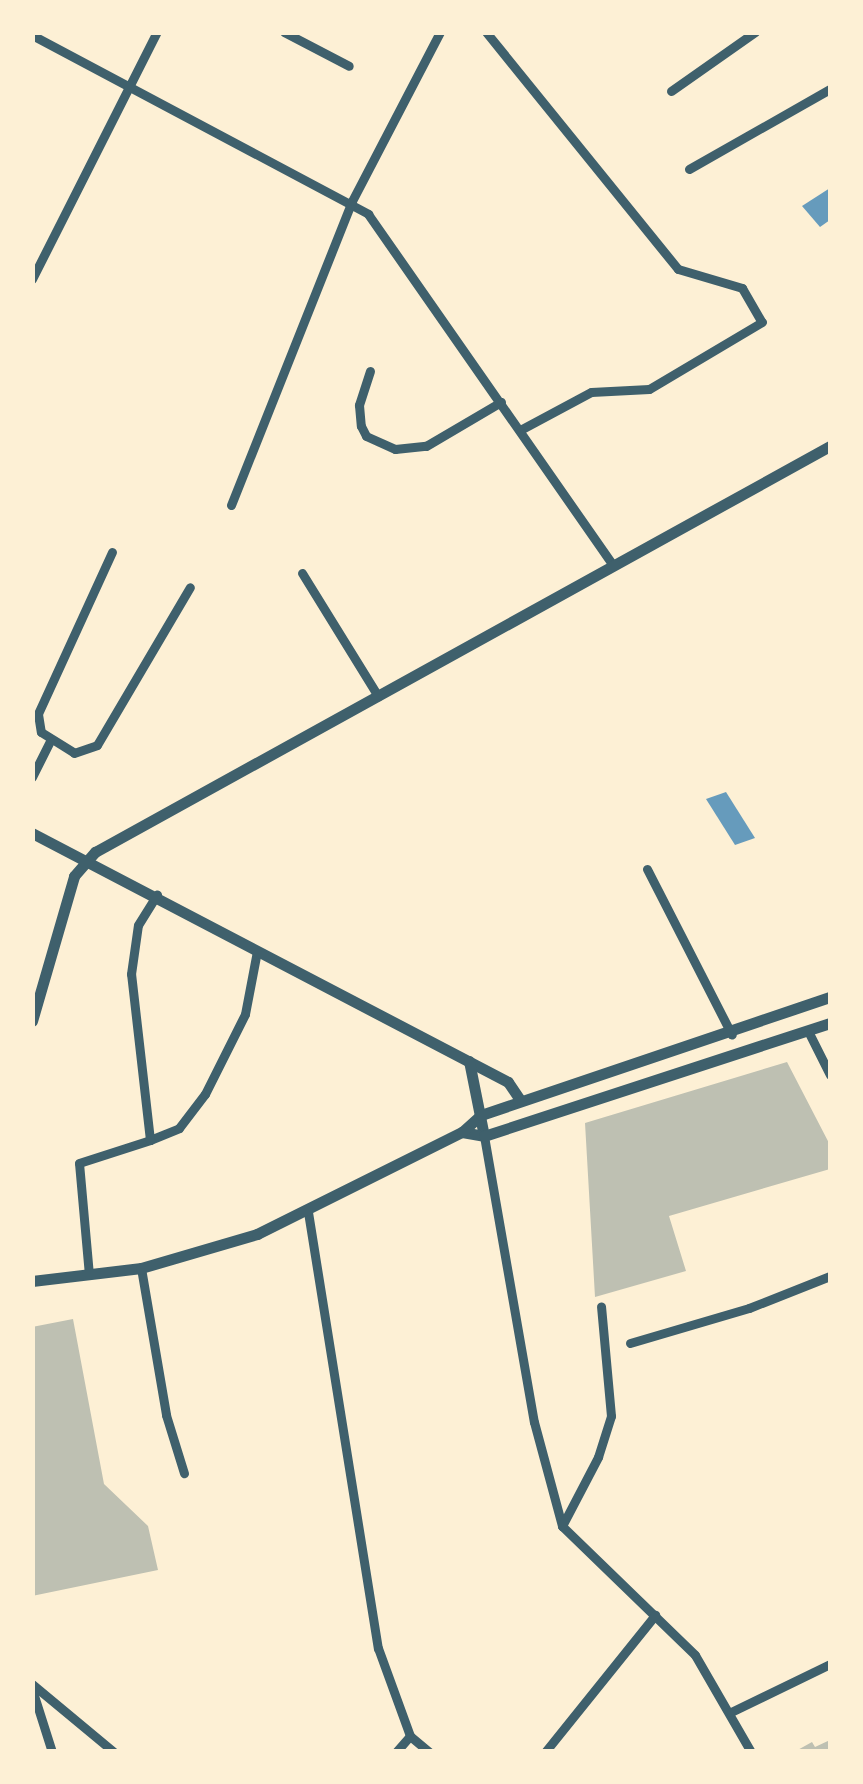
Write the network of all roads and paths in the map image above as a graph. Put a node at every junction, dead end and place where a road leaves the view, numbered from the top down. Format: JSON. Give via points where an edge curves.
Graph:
{"nodes":[{"id":1,"x":156,"y":32,"type":"edge"},
{"id":2,"x":284,"y":32,"type":"edge"},
{"id":3,"x":440,"y":32,"type":"edge"},
{"id":4,"x":486,"y":32,"type":"edge"},
{"id":5,"x":755,"y":32,"type":"edge"},
{"id":6,"x":32,"y":35,"type":"edge"},
{"id":7,"x":349,"y":66,"type":"dead end"},
{"id":8,"x":130,"y":84,"type":"junction"},
{"id":9,"x":830,"y":89,"type":"edge"},
{"id":10,"x":671,"y":91,"type":"dead end"},
{"id":11,"x":689,"y":169,"type":"dead end"},
{"id":12,"x":352,"y":201,"type":"junction"},
{"id":13,"x":32,"y":279,"type":"edge"},
{"id":14,"x":370,"y":371,"type":"dead end"},
{"id":15,"x":501,"y":402,"type":"junction"},
{"id":16,"x":520,"y":430,"type":"junction"},
{"id":17,"x":830,"y":446,"type":"edge"},
{"id":18,"x":231,"y":505,"type":"dead end"},
{"id":19,"x":112,"y":552,"type":"dead end"},
{"id":20,"x":614,"y":566,"type":"junction"},
{"id":21,"x":302,"y":573,"type":"dead end"},
{"id":22,"x":190,"y":588,"type":"dead end"},
{"id":23,"x":378,"y":696,"type":"junction"},
{"id":24,"x":50,"y":741,"type":"junction"},
{"id":25,"x":32,"y":777,"type":"edge"},
{"id":26,"x":32,"y":833,"type":"edge"},
{"id":27,"x":83,"y":862,"type":"junction"},
{"id":28,"x":647,"y":869,"type":"dead end"},
{"id":29,"x":156,"y":894,"type":"junction"},
{"id":30,"x":258,"y":950,"type":"junction"},
{"id":31,"x":830,"y":998,"type":"edge"},
{"id":32,"x":32,"y":1020,"type":"edge"},
{"id":33,"x":830,"y":1023,"type":"edge"},
{"id":34,"x":808,"y":1031,"type":"junction"},
{"id":35,"x":732,"y":1035,"type":"junction"},
{"id":36,"x":469,"y":1061,"type":"junction"},
{"id":37,"x":830,"y":1075,"type":"edge"},
{"id":38,"x":520,"y":1100,"type":"junction"},
{"id":39,"x":481,"y":1116,"type":"junction"},
{"id":40,"x":462,"y":1132,"type":"junction"},
{"id":41,"x":484,"y":1136,"type":"junction"},
{"id":42,"x":150,"y":1140,"type":"junction"},
{"id":43,"x":308,"y":1212,"type":"junction"},
{"id":44,"x":142,"y":1268,"type":"junction"},
{"id":45,"x":90,"y":1276,"type":"junction"},
{"id":46,"x":830,"y":1276,"type":"edge"},
{"id":47,"x":32,"y":1280,"type":"edge"},
{"id":48,"x":601,"y":1306,"type":"dead end"},
{"id":49,"x":630,"y":1343,"type":"dead end"},
{"id":50,"x":184,"y":1473,"type":"dead end"},
{"id":51,"x":562,"y":1526,"type":"junction"},
{"id":52,"x":656,"y":1614,"type":"junction"},
{"id":53,"x":830,"y":1664,"type":"edge"},
{"id":54,"x":32,"y":1686,"type":"edge"},
{"id":55,"x":731,"y":1712,"type":"junction"},
{"id":56,"x":410,"y":1736,"type":"junction"},
{"id":57,"x":52,"y":1752,"type":"edge"},
{"id":58,"x":114,"y":1752,"type":"edge"},
{"id":59,"x":396,"y":1752,"type":"edge"},
{"id":60,"x":429,"y":1752,"type":"edge"},
{"id":61,"x":545,"y":1752,"type":"edge"},
{"id":62,"x":751,"y":1752,"type":"edge"}],
"edges":[{"from":1,"to":8,"type":"street"},
{"from":2,"to":7,"type":"street"},
{"from":3,"to":12,"type":"street"},
{"from":4,"to":16,"type":"street","via":[[670,261],[688,275],[742,288],[762,322],[648,388],[592,392]]},
{"from":5,"to":10,"type":"street"},
{"from":6,"to":8,"type":"street"},
{"from":8,"to":12,"type":"street"},
{"from":8,"to":13,"type":"street"},
{"from":9,"to":11,"type":"street"},
{"from":12,"to":15,"type":"street","via":[[384,231]]},
{"from":12,"to":18,"type":"street"},
{"from":14,"to":15,"type":"street","via":[[359,405],[362,426],[366,436],[395,450],[426,446]]},
{"from":15,"to":16,"type":"street"},
{"from":16,"to":20,"type":"street"},
{"from":17,"to":20,"type":"street"},
{"from":19,"to":24,"type":"street","via":[[40,707],[38,722]]},
{"from":20,"to":23,"type":"street"},
{"from":21,"to":23,"type":"street"},
{"from":22,"to":24,"type":"street","via":[[97,745],[74,753]]},
{"from":23,"to":27,"type":"street"},
{"from":24,"to":25,"type":"street"},
{"from":26,"to":27,"type":"street"},
{"from":27,"to":29,"type":"street"},
{"from":27,"to":32,"type":"street"},
{"from":28,"to":35,"type":"street"},
{"from":29,"to":30,"type":"street"},
{"from":29,"to":42,"type":"street","via":[[138,925],[131,974]]},
{"from":30,"to":36,"type":"street"},
{"from":30,"to":42,"type":"street","via":[[246,1014],[206,1094],[179,1128]]},
{"from":31,"to":35,"type":"street"},
{"from":33,"to":34,"type":"street"},
{"from":34,"to":37,"type":"street"},
{"from":34,"to":41,"type":"street"},
{"from":35,"to":38,"type":"street"},
{"from":36,"to":38,"type":"street","via":[[508,1082]]},
{"from":36,"to":39,"type":"street"},
{"from":38,"to":39,"type":"street"},
{"from":39,"to":40,"type":"street"},
{"from":39,"to":41,"type":"street"},
{"from":40,"to":41,"type":"street"},
{"from":40,"to":43,"type":"street"},
{"from":41,"to":51,"type":"street","via":[[534,1422]]},
{"from":42,"to":45,"type":"street","via":[[78,1163]]},
{"from":43,"to":44,"type":"street"},
{"from":43,"to":56,"type":"street","via":[[378,1648]]},
{"from":44,"to":45,"type":"street"},
{"from":44,"to":50,"type":"street","via":[[166,1415]]},
{"from":45,"to":47,"type":"street"},
{"from":46,"to":49,"type":"street"},
{"from":48,"to":51,"type":"street","via":[[611,1416],[598,1458]]},
{"from":51,"to":52,"type":"street","via":[[582,1552]]},
{"from":52,"to":55,"type":"street","via":[[695,1654]]},
{"from":52,"to":61,"type":"street"},
{"from":53,"to":55,"type":"street"},
{"from":54,"to":57,"type":"street"},
{"from":54,"to":58,"type":"street"},
{"from":55,"to":62,"type":"street"},
{"from":56,"to":59,"type":"street"},
{"from":56,"to":60,"type":"street"}]}
